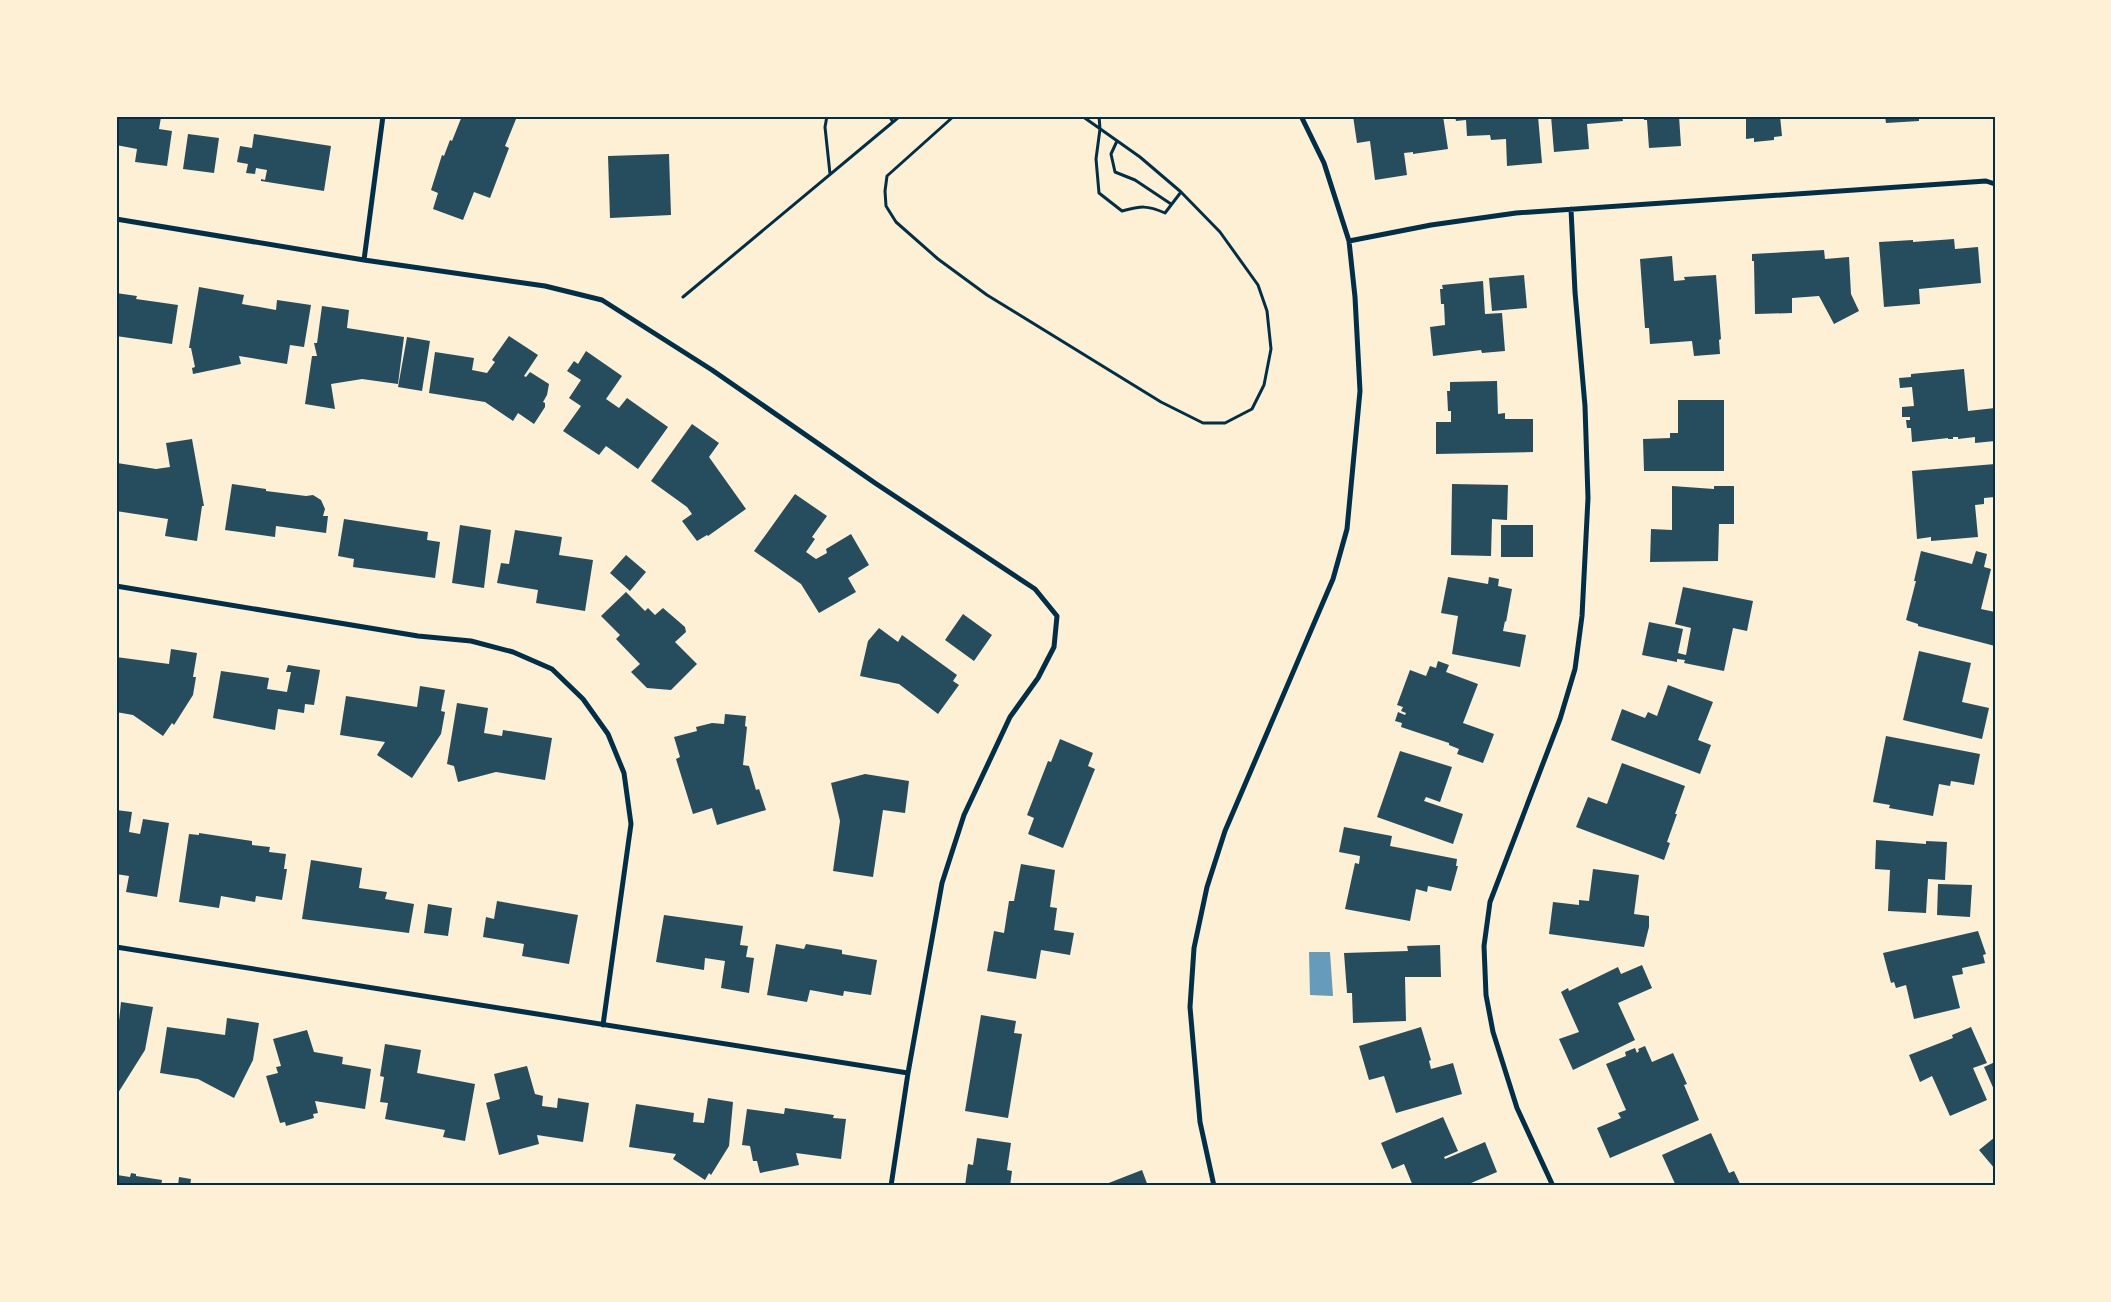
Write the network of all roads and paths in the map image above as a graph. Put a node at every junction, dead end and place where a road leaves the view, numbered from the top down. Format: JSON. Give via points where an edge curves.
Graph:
{"nodes":[{"id":1,"x":383,"y":116,"type":"edge"},
{"id":2,"x":827,"y":116,"type":"edge"},
{"id":3,"x":889,"y":116,"type":"edge"},
{"id":4,"x":900,"y":116,"type":"edge"},
{"id":5,"x":954,"y":116,"type":"edge"},
{"id":6,"x":1082,"y":116,"type":"edge"},
{"id":7,"x":1099,"y":116,"type":"edge"},
{"id":8,"x":1301,"y":116,"type":"edge"},
{"id":9,"x":893,"y":122,"type":"junction"},
{"id":10,"x":1100,"y":129,"type":"junction"},
{"id":11,"x":1117,"y":141,"type":"junction"},
{"id":12,"x":830,"y":174,"type":"junction"},
{"id":13,"x":1995,"y":184,"type":"edge"},
{"id":14,"x":1181,"y":192,"type":"junction"},
{"id":15,"x":1171,"y":204,"type":"junction"},
{"id":16,"x":1571,"y":209,"type":"junction"},
{"id":17,"x":116,"y":219,"type":"edge"},
{"id":18,"x":1349,"y":241,"type":"junction"},
{"id":19,"x":364,"y":260,"type":"junction"},
{"id":20,"x":683,"y":297,"type":"dead end"},
{"id":21,"x":116,"y":586,"type":"edge"},
{"id":22,"x":116,"y":947,"type":"edge"},
{"id":23,"x":603,"y":1025,"type":"junction"},
{"id":24,"x":908,"y":1073,"type":"junction"},
{"id":25,"x":891,"y":1186,"type":"edge"},
{"id":26,"x":1214,"y":1186,"type":"edge"},
{"id":27,"x":1553,"y":1186,"type":"edge"}],
"edges":[{"from":1,"to":19,"type":"street"},
{"from":2,"to":12,"type":"path","via":[[825,127]]},
{"from":3,"to":9,"type":"path"},
{"from":4,"to":9,"type":"path"},
{"from":5,"to":14,"type":"path","via":[[887,176],[886,206],[896,222],[938,259],[1023,318],[1161,402],[1203,422],[1225,423],[1252,409],[1264,385],[1271,349],[1267,311],[1258,285],[1238,254]]},
{"from":6,"to":10,"type":"path"},
{"from":7,"to":10,"type":"path"},
{"from":8,"to":18,"type":"street","via":[[1324,163]]},
{"from":9,"to":12,"type":"path"},
{"from":10,"to":11,"type":"path"},
{"from":10,"to":15,"type":"path","via":[[1096,159],[1098,193],[1122,211],[1141,206],[1165,213]]},
{"from":11,"to":14,"type":"path"},
{"from":11,"to":15,"type":"path","via":[[1112,154],[1115,172],[1135,180]]},
{"from":12,"to":20,"type":"path"},
{"from":13,"to":16,"type":"street","via":[[1986,181]]},
{"from":14,"to":15,"type":"path"},
{"from":16,"to":18,"type":"street","via":[[1516,213]]},
{"from":16,"to":27,"type":"street","via":[[1588,498],[1582,616],[1575,669],[1560,719],[1490,902],[1484,946],[1486,995],[1493,1032],[1517,1108]]},
{"from":17,"to":19,"type":"street"},
{"from":18,"to":26,"type":"street","via":[[1360,391],[1347,529],[1333,579],[1225,831],[1207,887],[1194,948],[1191,1016],[1200,1122]]},
{"from":19,"to":24,"type":"street","via":[[545,286],[602,300],[712,370],[874,483],[1036,589],[1057,616],[1054,647],[1038,678],[1010,717],[961,824],[942,883]]},
{"from":21,"to":23,"type":"street","via":[[418,636],[471,641],[513,652],[552,669],[584,700],[608,734],[624,773],[631,824]]},
{"from":22,"to":23,"type":"street"},
{"from":23,"to":24,"type":"street"},
{"from":24,"to":25,"type":"street"}]}
